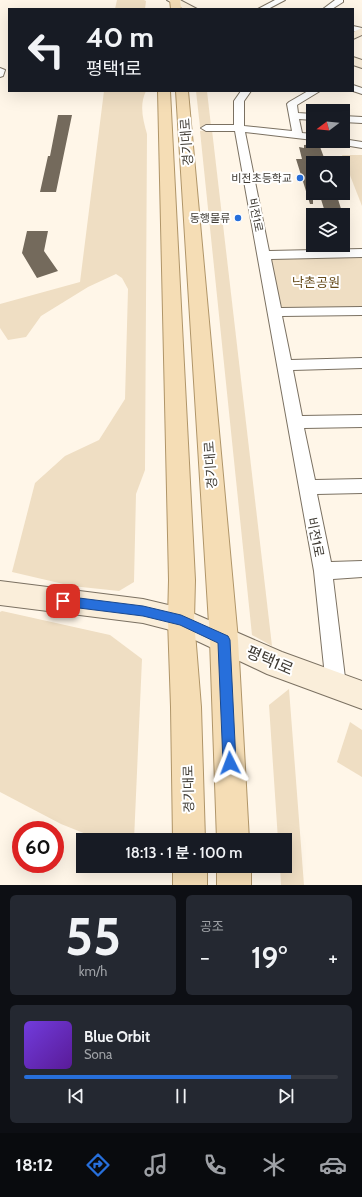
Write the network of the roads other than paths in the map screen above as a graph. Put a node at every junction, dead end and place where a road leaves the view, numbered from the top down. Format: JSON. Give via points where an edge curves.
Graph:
{"nodes":[{"id":1,"x":281,"y":0,"type":"edge"},
{"id":2,"x":339,"y":0,"type":"edge"},
{"id":3,"x":175,"y":3,"type":"edge"},
{"id":4,"x":271,"y":5,"type":"junction"},
{"id":5,"x":189,"y":8,"type":"edge"},
{"id":6,"x":264,"y":8,"type":"edge"},
{"id":7,"x":282,"y":8,"type":"edge"},
{"id":8,"x":329,"y":8,"type":"edge"},
{"id":9,"x":164,"y":92,"type":"edge"},
{"id":10,"x":182,"y":92,"type":"edge"},
{"id":11,"x":245,"y":92,"type":"edge"},
{"id":12,"x":313,"y":92,"type":"edge"},
{"id":13,"x":295,"y":116,"type":"junction"},
{"id":14,"x":306,"y":117,"type":"edge"},
{"id":15,"x":350,"y":119,"type":"edge"},
{"id":16,"x":362,"y":120,"type":"edge"},
{"id":17,"x":206,"y":128,"type":"dead end"},
{"id":18,"x":239,"y":128,"type":"junction"},
{"id":19,"x":297,"y":134,"type":"junction"},
{"id":20,"x":306,"y":136,"type":"edge"},
{"id":21,"x":350,"y":143,"type":"edge"},
{"id":22,"x":362,"y":145,"type":"edge"},
{"id":23,"x":362,"y":252,"type":"edge"},
{"id":24,"x":264,"y":255,"type":"junction"},
{"id":25,"x":362,"y":311,"type":"edge"},
{"id":26,"x":275,"y":312,"type":"junction"},
{"id":27,"x":362,"y":364,"type":"edge"},
{"id":28,"x":285,"y":365,"type":"junction"},
{"id":29,"x":362,"y":421,"type":"edge"},
{"id":30,"x":295,"y":422,"type":"junction"},
{"id":31,"x":362,"y":486,"type":"edge"},
{"id":32,"x":307,"y":487,"type":"junction"},
{"id":33,"x":362,"y":569,"type":"edge"},
{"id":34,"x":323,"y":571,"type":"junction"},
{"id":35,"x":0,"y":593,"type":"edge"},
{"id":36,"x":181,"y":620,"type":"junction"},
{"id":37,"x":224,"y":640,"type":"junction"},
{"id":38,"x":336,"y":686,"type":"junction"},
{"id":39,"x":362,"y":695,"type":"edge"},
{"id":40,"x":189,"y":833,"type":"edge"},
{"id":41,"x":233,"y":833,"type":"edge"},
{"id":42,"x":190,"y":873,"type":"edge"},
{"id":43,"x":234,"y":873,"type":"edge"},
{"id":44,"x":190,"y":885,"type":"edge"},
{"id":45,"x":234,"y":885,"type":"edge"}],
"edges":[{"from":1,"to":4,"type":"street"},
{"from":2,"to":8,"type":"street"},
{"from":3,"to":5,"type":"street"},
{"from":4,"to":6,"type":"street"},
{"from":4,"to":7,"type":"street"},
{"from":9,"to":36,"type":"main road","name":"경기대로","via":[[182,580]]},
{"from":10,"to":37,"type":"main road","name":"경기대로"},
{"from":11,"to":18,"type":"street","name":"비전1로","via":[[240,101]]},
{"from":12,"to":13,"type":"street","via":[[292,104]]},
{"from":13,"to":14,"type":"street"},
{"from":13,"to":19,"type":"street"},
{"from":15,"to":16,"type":"street"},
{"from":17,"to":18,"type":"street"},
{"from":18,"to":19,"type":"street"},
{"from":18,"to":24,"type":"street","name":"비전1로"},
{"from":19,"to":20,"type":"street"},
{"from":21,"to":22,"type":"street"},
{"from":23,"to":24,"type":"street"},
{"from":24,"to":26,"type":"street","name":"비전1로"},
{"from":25,"to":26,"type":"street"},
{"from":26,"to":28,"type":"street","name":"비전1로"},
{"from":27,"to":28,"type":"street"},
{"from":28,"to":30,"type":"street","name":"비전1로"},
{"from":29,"to":30,"type":"street"},
{"from":30,"to":32,"type":"street","name":"비전1로"},
{"from":31,"to":32,"type":"street"},
{"from":32,"to":34,"type":"street","name":"비전1로"},
{"from":33,"to":34,"type":"street","name":"비전1로"},
{"from":34,"to":38,"type":"street"},
{"from":35,"to":36,"type":"street","name":"평택1로","via":[[143,611]]},
{"from":36,"to":37,"type":"street","name":"평택1로"},
{"from":36,"to":40,"type":"main road","name":"경기대로"},
{"from":37,"to":38,"type":"street","name":"평택1로","via":[[277,664]]},
{"from":37,"to":41,"type":"main road","name":"경기대로"},
{"from":38,"to":39,"type":"street","name":"평택1로"},
{"from":42,"to":44,"type":"main road"},
{"from":43,"to":45,"type":"main road"}]}
